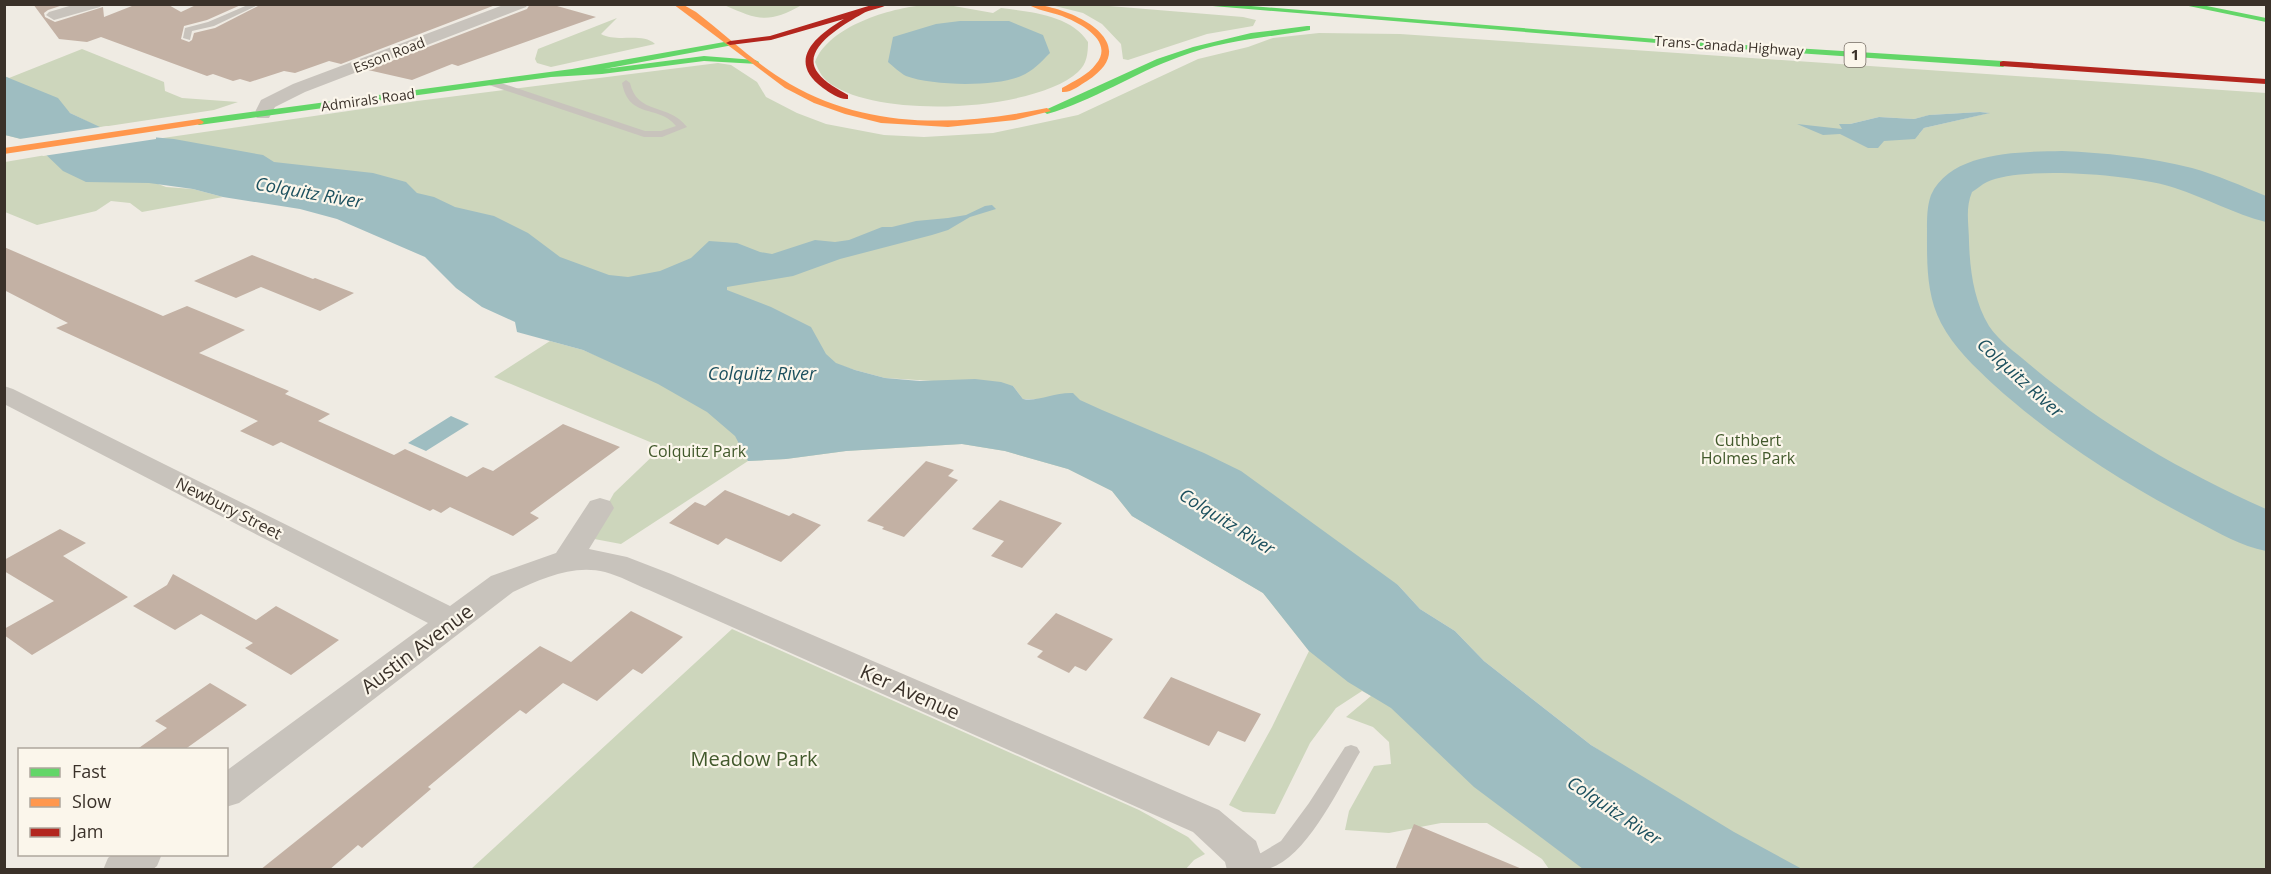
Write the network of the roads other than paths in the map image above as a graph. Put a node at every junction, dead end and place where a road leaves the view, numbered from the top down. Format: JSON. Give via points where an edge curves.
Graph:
{"nodes":[{"id":1,"x":95,"y":4,"type":"edge"},
{"id":2,"x":257,"y":4,"type":"edge"},
{"id":3,"x":521,"y":4,"type":"edge"},
{"id":4,"x":676,"y":4,"type":"edge"},
{"id":5,"x":846,"y":4,"type":"edge"},
{"id":6,"x":885,"y":4,"type":"edge"},
{"id":7,"x":1030,"y":4,"type":"edge"},
{"id":8,"x":1192,"y":4,"type":"edge"},
{"id":9,"x":1297,"y":4,"type":"edge"},
{"id":10,"x":2182,"y":4,"type":"edge"},
{"id":11,"x":859,"y":13,"type":"junction"},
{"id":12,"x":693,"y":14,"type":"junction"},
{"id":13,"x":51,"y":16,"type":"dead end"},
{"id":14,"x":2266,"y":20,"type":"edge"},
{"id":15,"x":1709,"y":31,"type":"dead end"},
{"id":16,"x":1578,"y":35,"type":"junction"},
{"id":17,"x":187,"y":38,"type":"dead end"},
{"id":18,"x":1771,"y":40,"type":"junction"},
{"id":19,"x":730,"y":43,"type":"junction"},
{"id":20,"x":755,"y":62,"type":"junction"},
{"id":21,"x":2266,"y":71,"type":"edge"},
{"id":22,"x":2132,"y":73,"type":"junction"},
{"id":23,"x":551,"y":75,"type":"junction"},
{"id":24,"x":2266,"y":82,"type":"edge"},
{"id":25,"x":492,"y":83,"type":"junction"},
{"id":26,"x":626,"y":84,"type":"dead end"},
{"id":27,"x":2266,"y":87,"type":"edge"},
{"id":28,"x":263,"y":114,"type":"junction"},
{"id":29,"x":4,"y":151,"type":"edge"},
{"id":30,"x":4,"y":394,"type":"edge"},
{"id":31,"x":600,"y":508,"type":"dead end"},
{"id":32,"x":566,"y":561,"type":"junction"},
{"id":33,"x":454,"y":622,"type":"junction"},
{"id":34,"x":1351,"y":752,"type":"dead end"},
{"id":35,"x":228,"y":791,"type":"edge"},
{"id":36,"x":141,"y":856,"type":"edge"},
{"id":37,"x":1245,"y":862,"type":"edge"},
{"id":38,"x":122,"y":870,"type":"edge"}],
"edges":[{"from":1,"to":13,"type":"street"},
{"from":2,"to":17,"type":"lane","via":[[188,30]]},
{"from":3,"to":28,"type":"street","name":"Esson Road","via":[[299,88],[267,104]]},
{"from":4,"to":12,"type":"main road"},
{"from":5,"to":19,"type":"main road","name":"Admirals Road"},
{"from":6,"to":11,"type":"main road","name":"Admirals Road"},
{"from":7,"to":11,"type":"main road","via":[[1065,13],[1088,25],[1103,41],[1105,59],[1080,83],[1045,98],[953,113],[914,112],[857,102],[837,94],[811,75],[807,57],[813,47],[837,25]]},
{"from":8,"to":16,"type":"main road","name":"Trans-Canada Highway","number":"1"},
{"from":9,"to":18,"type":"main road","name":"Trans-Canada Highway","number":"1"},
{"from":10,"to":14,"type":"main road"},
{"from":11,"to":19,"type":"main road","name":"Admirals Road","via":[[771,38]]},
{"from":12,"to":19,"type":"main road"},
{"from":12,"to":23,"type":"main road","via":[[705,32],[684,44]]},
{"from":15,"to":18,"type":"main road"},
{"from":16,"to":20,"type":"main road","via":[[1335,26],[1240,36],[1160,61],[1075,102],[1038,114],[995,122],[947,124],[895,121],[823,104]]},
{"from":16,"to":22,"type":"main road","name":"Trans-Canada Highway","number":"1"},
{"from":18,"to":21,"type":"main road","name":"Trans-Canada Highway","number":"1"},
{"from":19,"to":20,"type":"main road"},
{"from":19,"to":23,"type":"main road","name":"Admirals Road"},
{"from":20,"to":23,"type":"main road","via":[[704,57],[607,73]]},
{"from":22,"to":24,"type":"main road","name":"Trans-Canada Highway","number":"1"},
{"from":22,"to":27,"type":"main road"},
{"from":23,"to":25,"type":"main road","name":"Admirals Road"},
{"from":25,"to":26,"type":"lane","via":[[644,134],[662,134],[682,127],[677,120],[630,98]]},
{"from":25,"to":28,"type":"main road","name":"Admirals Road"},
{"from":28,"to":29,"type":"main road","name":"Admirals Road"},
{"from":30,"to":33,"type":"street","name":"Newbury Street"},
{"from":31,"to":32,"type":"street"},
{"from":32,"to":33,"type":"street","name":"Austin Avenue","via":[[502,584]]},
{"from":32,"to":37,"type":"street","name":"Ker Avenue","via":[[600,561],[660,582],[1206,822]]},
{"from":33,"to":35,"type":"street","name":"Austin Avenue"},
{"from":34,"to":37,"type":"lane","via":[[1288,847],[1265,861]]},
{"from":36,"to":38,"type":"street"}]}
